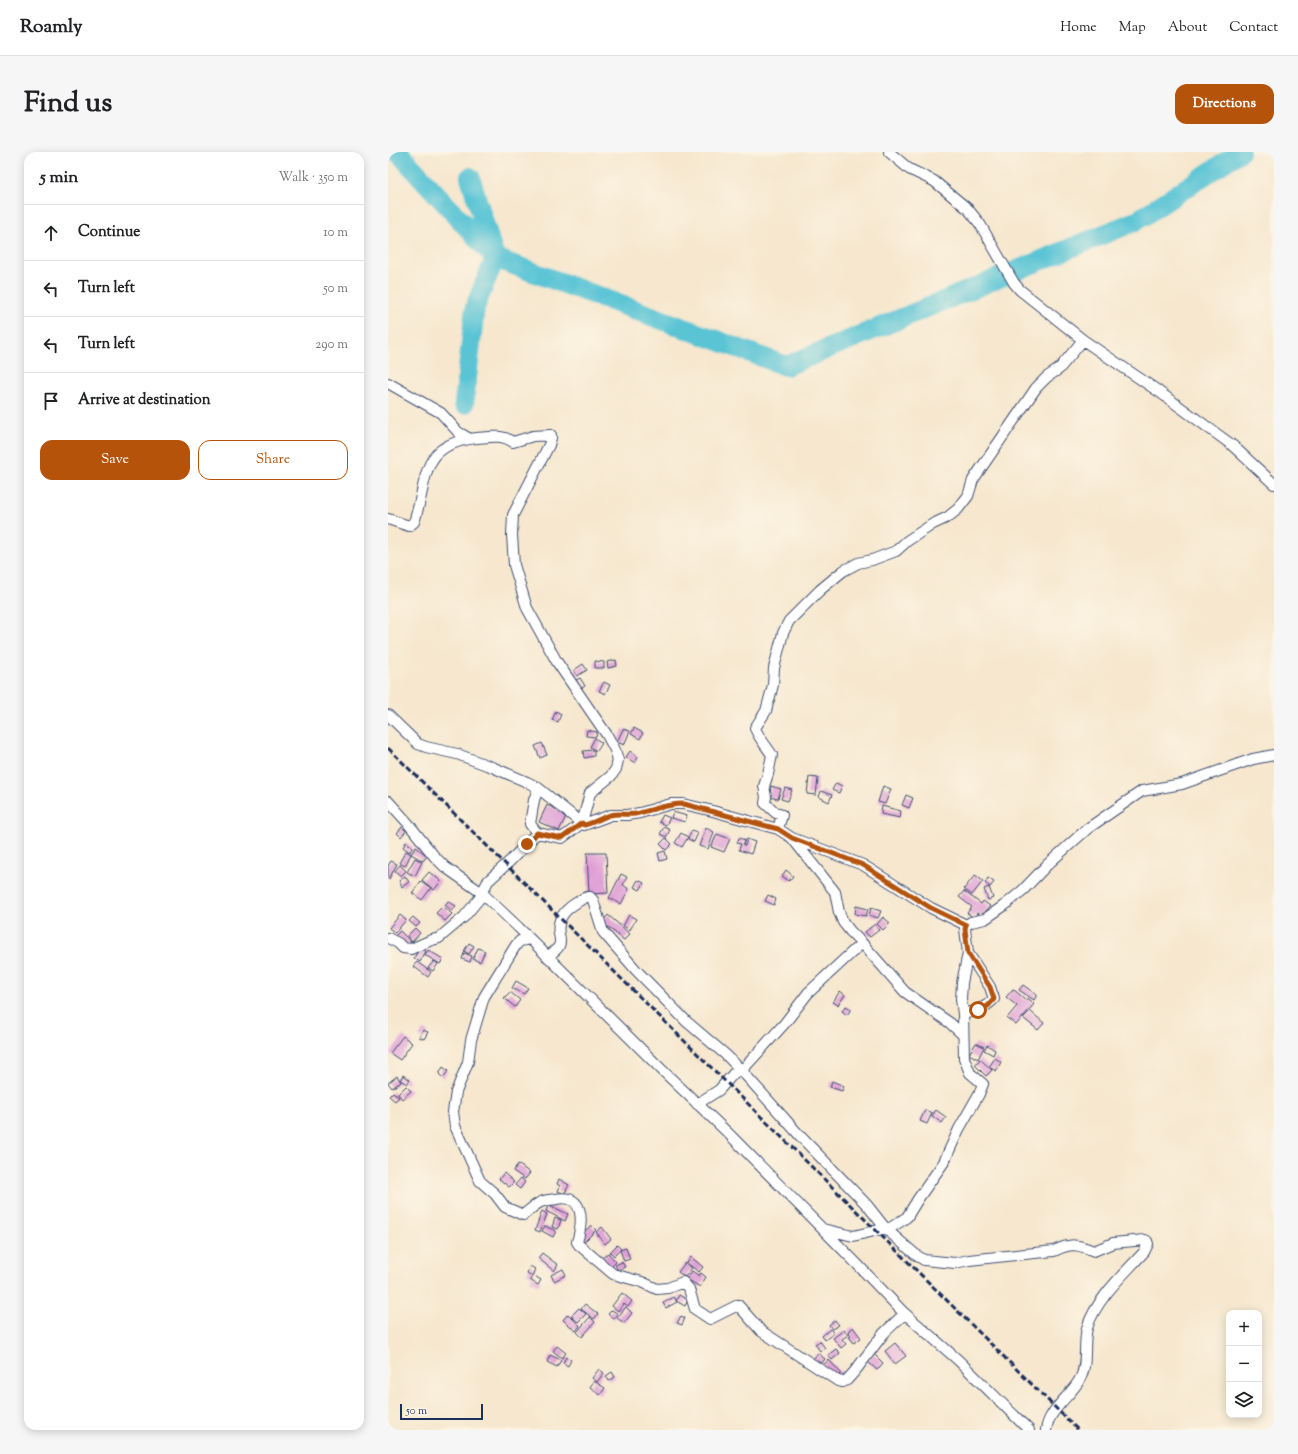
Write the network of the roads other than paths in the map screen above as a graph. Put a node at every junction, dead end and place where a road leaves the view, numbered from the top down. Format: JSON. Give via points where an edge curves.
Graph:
{"nodes":[{"id":1,"x":889,"y":152,"type":"edge"},
{"id":2,"x":1083,"y":340,"type":"junction"},
{"id":3,"x":388,"y":383,"type":"edge"},
{"id":4,"x":470,"y":439,"type":"junction"},
{"id":5,"x":1274,"y":484,"type":"edge"},
{"id":6,"x":388,"y":519,"type":"edge"},
{"id":7,"x":388,"y":715,"type":"edge"},
{"id":8,"x":1274,"y":755,"type":"edge"},
{"id":9,"x":538,"y":789,"type":"junction"},
{"id":10,"x":388,"y":801,"type":"edge"},
{"id":11,"x":582,"y":823,"type":"junction"},
{"id":12,"x":778,"y":829,"type":"junction"},
{"id":13,"x":537,"y":833,"type":"junction"},
{"id":14,"x":792,"y":838,"type":"junction"},
{"id":15,"x":482,"y":893,"type":"junction"},
{"id":16,"x":966,"y":925,"type":"junction"},
{"id":17,"x":388,"y":938,"type":"edge"},
{"id":18,"x":530,"y":939,"type":"junction"},
{"id":19,"x":862,"y":943,"type":"junction"},
{"id":20,"x":968,"y":953,"type":"junction"},
{"id":21,"x":547,"y":957,"type":"junction"},
{"id":22,"x":963,"y":1014,"type":"junction"},
{"id":23,"x":962,"y":1034,"type":"junction"},
{"id":24,"x":741,"y":1070,"type":"junction"},
{"id":25,"x":697,"y":1104,"type":"junction"},
{"id":26,"x":823,"y":1229,"type":"junction"},
{"id":27,"x":886,"y":1229,"type":"junction"},
{"id":28,"x":904,"y":1314,"type":"junction"},
{"id":29,"x":1029,"y":1430,"type":"edge"},
{"id":30,"x":1046,"y":1430,"type":"edge"}],
"edges":[{"from":1,"to":2,"type":"street","via":[[909,169],[934,181],[968,209],[1020,290]]},
{"from":2,"to":5,"type":"street","via":[[1232,445]]},
{"from":2,"to":12,"type":"street","via":[[1059,369],[1036,388],[973,480],[968,496],[958,509],[907,541],[896,551],[858,563],[843,571],[789,621],[783,633],[774,668],[773,685],[766,711],[755,728],[772,755],[764,786],[764,803],[782,815]]},
{"from":3,"to":4,"type":"street","via":[[441,413],[458,432]]},
{"from":4,"to":6,"type":"street","via":[[438,451],[425,474],[414,522],[409,526]]},
{"from":4,"to":11,"type":"street","via":[[499,436],[513,442],[548,434],[552,438],[513,515],[514,565],[527,608],[557,662],[607,735],[618,760],[611,776],[590,793]]},
{"from":7,"to":9,"type":"street","via":[[418,744],[457,754],[492,767]]},
{"from":8,"to":16,"type":"street","via":[[1253,759],[1182,784],[1142,791],[1087,829],[1005,905],[985,919]]},
{"from":9,"to":11,"type":"street"},
{"from":9,"to":13,"type":"street","via":[[530,824]]},
{"from":10,"to":15,"type":"street","via":[[444,866]]},
{"from":11,"to":12,"type":"street","via":[[584,825],[612,815],[627,815],[671,804],[684,804]]},
{"from":11,"to":13,"type":"street","via":[[562,838]]},
{"from":12,"to":14,"type":"street"},
{"from":13,"to":15,"type":"street","via":[[488,881]]},
{"from":14,"to":16,"type":"street","via":[[863,865],[931,908]]},
{"from":14,"to":19,"type":"street","via":[[835,892],[843,922]]},
{"from":15,"to":17,"type":"street","via":[[464,917],[439,938],[411,949],[403,948]]},
{"from":15,"to":18,"type":"street"},
{"from":16,"to":20,"type":"street"},
{"from":18,"to":21,"type":"street"},
{"from":18,"to":28,"type":"street","via":[[520,941],[516,945],[484,997],[471,1040],[468,1062],[456,1092],[454,1112],[455,1126],[480,1181],[505,1207],[523,1215],[542,1202],[564,1197],[576,1203],[581,1210],[577,1242],[613,1274],[657,1289],[683,1282],[689,1289],[695,1309],[710,1319],[738,1305],[761,1331],[838,1382],[847,1380],[884,1333]]},
{"from":19,"to":23,"type":"street","via":[[905,992]]},
{"from":19,"to":24,"type":"street","via":[[808,993],[785,1023]]},
{"from":20,"to":22,"type":"street","via":[[962,983]]},
{"from":20,"to":22,"type":"street","via":[[990,987],[994,999],[988,1006]]},
{"from":21,"to":24,"type":"street","via":[[559,947],[558,926],[562,915],[570,906],[590,896],[600,920],[600,927],[611,943],[687,1022]]},
{"from":21,"to":25,"type":"street"},
{"from":22,"to":23,"type":"street"},
{"from":23,"to":27,"type":"street","via":[[964,1058],[970,1073],[983,1084],[944,1162],[907,1217]]},
{"from":24,"to":25,"type":"street","via":[[734,1073],[720,1090]]},
{"from":24,"to":27,"type":"street","via":[[867,1205]]},
{"from":25,"to":26,"type":"street"},
{"from":26,"to":27,"type":"street","via":[[853,1236]]},
{"from":26,"to":28,"type":"street"},
{"from":27,"to":30,"type":"street","via":[[924,1260],[955,1263],[1054,1251],[1073,1245],[1094,1251],[1112,1243],[1147,1241],[1144,1252],[1099,1304],[1092,1317],[1084,1343],[1084,1365],[1080,1378],[1058,1405]]},
{"from":28,"to":29,"type":"street","via":[[958,1360]]}]}
